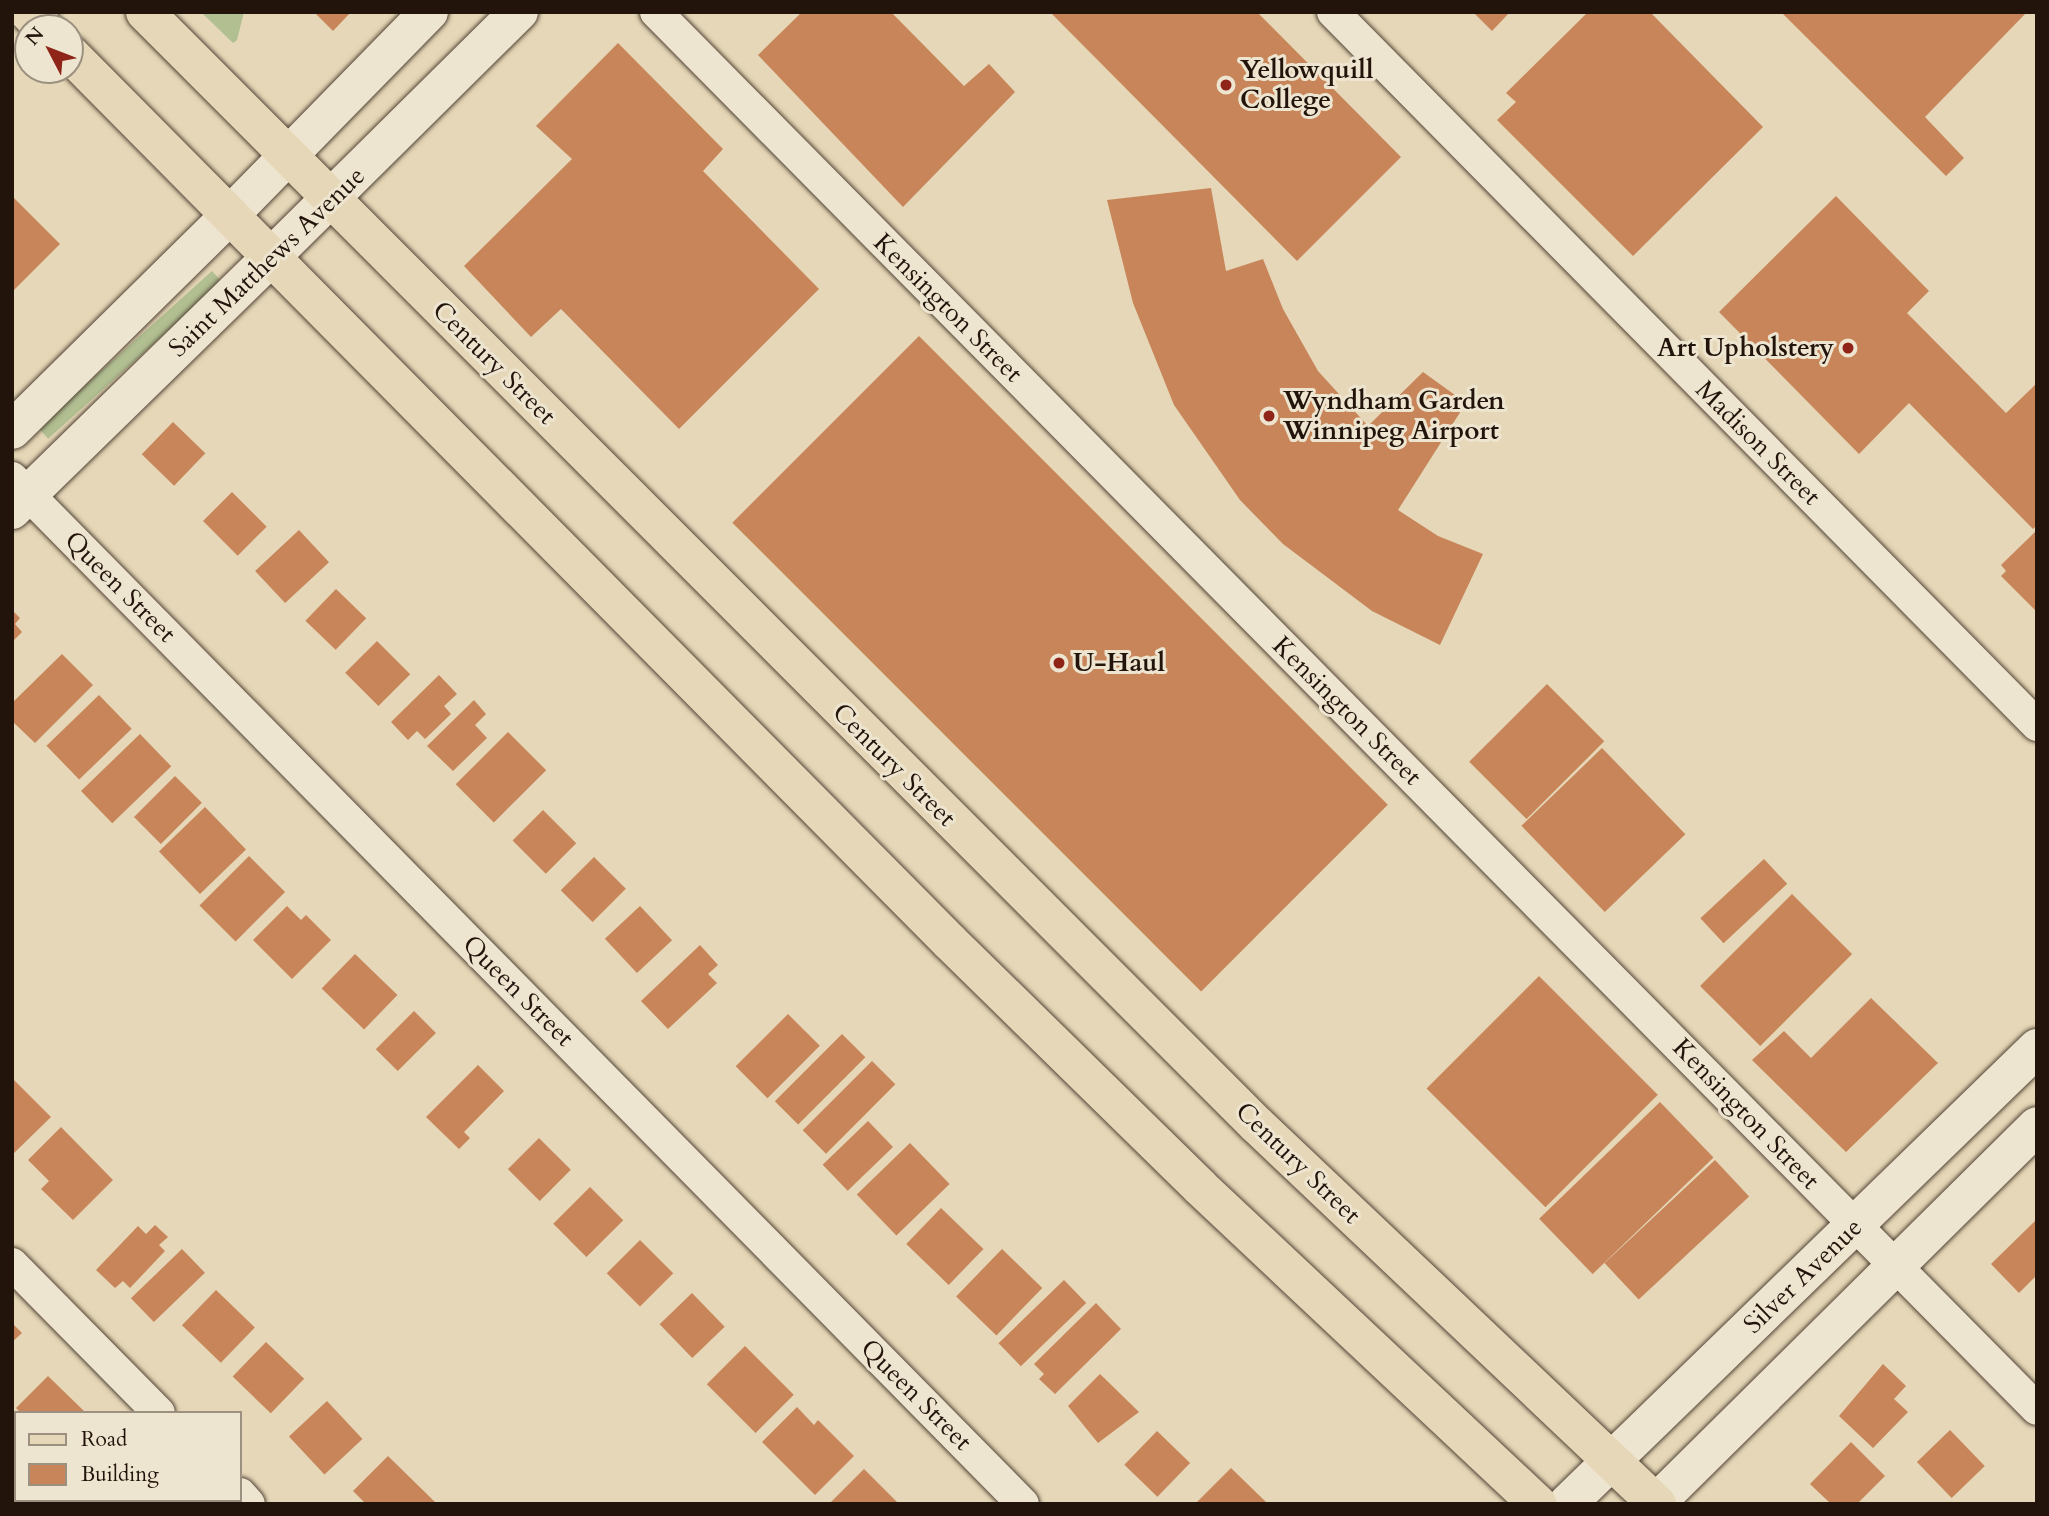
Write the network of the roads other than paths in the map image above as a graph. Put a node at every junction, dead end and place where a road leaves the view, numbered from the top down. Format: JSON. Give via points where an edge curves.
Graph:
{"nodes":[{"id":1,"x":145,"y":12,"type":"edge"},
{"id":2,"x":429,"y":12,"type":"edge"},
{"id":3,"x":519,"y":12,"type":"edge"},
{"id":4,"x":656,"y":12,"type":"edge"},
{"id":5,"x":1333,"y":12,"type":"edge"},
{"id":6,"x":84,"y":68,"type":"edge"},
{"id":7,"x":290,"y":157,"type":"junction"},
{"id":8,"x":332,"y":201,"type":"junction"},
{"id":9,"x":231,"y":214,"type":"junction"},
{"id":10,"x":271,"y":257,"type":"junction"},
{"id":11,"x":12,"y":430,"type":"edge"},
{"id":12,"x":18,"y":494,"type":"edge"},
{"id":13,"x":2037,"y":725,"type":"edge"},
{"id":14,"x":2037,"y":1048,"type":"edge"},
{"id":15,"x":2037,"y":1126,"type":"edge"},
{"id":16,"x":1855,"y":1226,"type":"junction"},
{"id":17,"x":12,"y":1264,"type":"edge"},
{"id":18,"x":1896,"y":1266,"type":"junction"},
{"id":19,"x":2037,"y":1409,"type":"edge"},
{"id":20,"x":157,"y":1411,"type":"edge"},
{"id":21,"x":1612,"y":1460,"type":"junction"},
{"id":22,"x":1656,"y":1503,"type":"edge"},
{"id":23,"x":1023,"y":1504,"type":"edge"},
{"id":24,"x":1538,"y":1504,"type":"edge"},
{"id":25,"x":1567,"y":1504,"type":"edge"}],
"edges":[{"from":1,"to":7,"type":"main road","name":"Century Street"},
{"from":2,"to":7,"type":"street"},
{"from":3,"to":8,"type":"street","name":"Saint Matthews Avenue"},
{"from":4,"to":16,"type":"street","name":"Kensington Street"},
{"from":5,"to":13,"type":"street","name":"Madison Street"},
{"from":6,"to":9,"type":"main road"},
{"from":7,"to":8,"type":"main road","name":"Century Street"},
{"from":7,"to":9,"type":"street"},
{"from":8,"to":10,"type":"street","name":"Saint Matthews Avenue"},
{"from":8,"to":21,"type":"main road","name":"Century Street","via":[[1257,1125]]},
{"from":9,"to":10,"type":"main road"},
{"from":9,"to":11,"type":"street"},
{"from":10,"to":12,"type":"street","name":"Saint Matthews Avenue"},
{"from":10,"to":24,"type":"main road","via":[[950,942],[1200,1186]]},
{"from":12,"to":23,"type":"street","name":"Queen Street"},
{"from":14,"to":16,"type":"street","name":"Silver Avenue"},
{"from":15,"to":18,"type":"street"},
{"from":16,"to":18,"type":"street","name":"Kensington Street"},
{"from":16,"to":21,"type":"street","name":"Silver Avenue"},
{"from":17,"to":20,"type":"street"},
{"from":18,"to":19,"type":"street","name":"Kensington Street"},
{"from":18,"to":22,"type":"street"},
{"from":21,"to":22,"type":"main road","name":"Century Street"},
{"from":21,"to":25,"type":"street","name":"Silver Avenue"}]}
